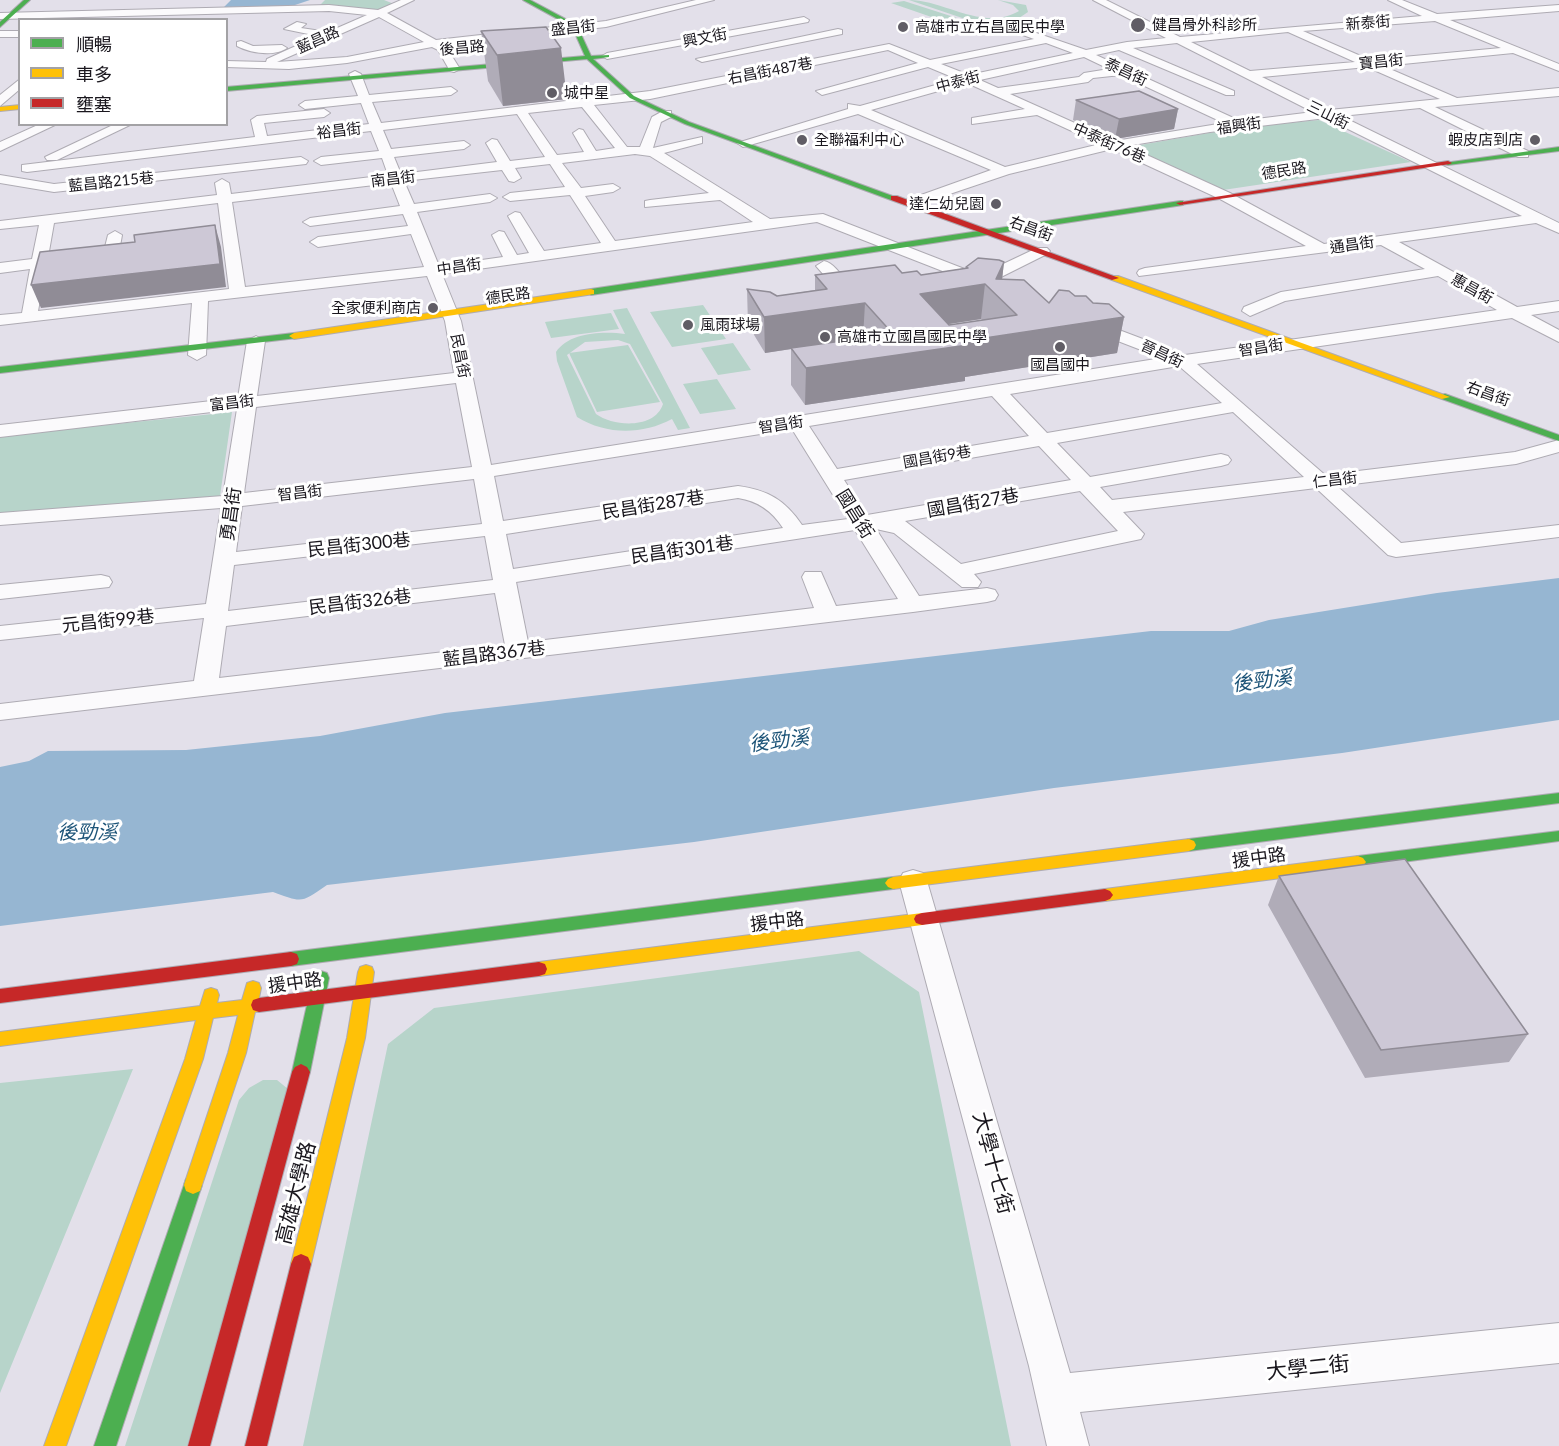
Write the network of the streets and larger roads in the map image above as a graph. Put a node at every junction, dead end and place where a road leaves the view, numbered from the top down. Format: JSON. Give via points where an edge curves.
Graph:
{"nodes":[{"id":1,"x":14,"y":0,"type":"edge"},
{"id":2,"x":27,"y":0,"type":"edge"},
{"id":3,"x":317,"y":0,"type":"edge"},
{"id":4,"x":409,"y":0,"type":"edge"},
{"id":5,"x":526,"y":0,"type":"edge"},
{"id":6,"x":544,"y":0,"type":"edge"},
{"id":7,"x":709,"y":0,"type":"edge"},
{"id":8,"x":1098,"y":0,"type":"edge"},
{"id":9,"x":1393,"y":0,"type":"edge"},
{"id":10,"x":1514,"y":0,"type":"edge"},
{"id":11,"x":1546,"y":0,"type":"edge"},
{"id":12,"x":295,"y":7,"type":"junction"},
{"id":13,"x":1559,"y":7,"type":"edge"},
{"id":14,"x":1539,"y":10,"type":"junction"},
{"id":15,"x":379,"y":13,"type":"junction"},
{"id":16,"x":195,"y":15,"type":"edge"},
{"id":17,"x":645,"y":15,"type":"junction"},
{"id":18,"x":145,"y":16,"type":"edge"},
{"id":19,"x":2,"y":17,"type":"edge"},
{"id":20,"x":84,"y":17,"type":"edge"},
{"id":21,"x":1559,"y":17,"type":"edge"},
{"id":22,"x":1436,"y":18,"type":"junction"},
{"id":23,"x":804,"y":20,"type":"dead end"},
{"id":24,"x":654,"y":22,"type":"dead end"},
{"id":25,"x":301,"y":24,"type":"dead end"},
{"id":26,"x":574,"y":27,"type":"junction"},
{"id":27,"x":1010,"y":27,"type":"dead end"},
{"id":28,"x":1290,"y":29,"type":"junction"},
{"id":29,"x":838,"y":32,"type":"dead end"},
{"id":30,"x":0,"y":34,"type":"edge"},
{"id":31,"x":18,"y":34,"type":"edge"},
{"id":32,"x":823,"y":35,"type":"junction"},
{"id":33,"x":326,"y":37,"type":"junction"},
{"id":34,"x":387,"y":38,"type":"dead end"},
{"id":35,"x":1177,"y":39,"type":"junction"},
{"id":36,"x":677,"y":40,"type":"junction"},
{"id":37,"x":1047,"y":40,"type":"junction"},
{"id":38,"x":598,"y":41,"type":"junction"},
{"id":39,"x":434,"y":43,"type":"junction"},
{"id":40,"x":241,"y":44,"type":"dead end"},
{"id":41,"x":1122,"y":46,"type":"junction"},
{"id":42,"x":303,"y":47,"type":"junction"},
{"id":43,"x":889,"y":47,"type":"joint"},
{"id":44,"x":353,"y":48,"type":"dead end"},
{"id":45,"x":406,"y":49,"type":"junction"},
{"id":46,"x":1514,"y":50,"type":"junction"},
{"id":47,"x":866,"y":52,"type":"junction"},
{"id":48,"x":1083,"y":53,"type":"junction"},
{"id":49,"x":588,"y":56,"type":"junction"},
{"id":50,"x":702,"y":59,"type":"junction"},
{"id":51,"x":929,"y":63,"type":"junction"},
{"id":52,"x":1368,"y":63,"type":"junction"},
{"id":53,"x":228,"y":64,"type":"edge"},
{"id":54,"x":258,"y":67,"type":"junction"},
{"id":55,"x":453,"y":67,"type":"junction"},
{"id":56,"x":1559,"y":68,"type":"edge"},
{"id":57,"x":1123,"y":71,"type":"junction"},
{"id":58,"x":1248,"y":75,"type":"junction"},
{"id":59,"x":356,"y":76,"type":"junction"},
{"id":60,"x":228,"y":79,"type":"edge"},
{"id":61,"x":727,"y":79,"type":"junction"},
{"id":62,"x":968,"y":79,"type":"junction"},
{"id":63,"x":18,"y":82,"type":"edge"},
{"id":64,"x":0,"y":83,"type":"edge"},
{"id":65,"x":18,"y":84,"type":"edge"},
{"id":66,"x":228,"y":87,"type":"edge"},
{"id":67,"x":1272,"y":88,"type":"junction"},
{"id":68,"x":678,"y":89,"type":"junction"},
{"id":69,"x":451,"y":91,"type":"dead end"},
{"id":70,"x":822,"y":91,"type":"junction"},
{"id":71,"x":996,"y":92,"type":"junction"},
{"id":72,"x":1240,"y":92,"type":"junction"},
{"id":73,"x":1559,"y":92,"type":"edge"},
{"id":74,"x":650,"y":95,"type":"junction"},
{"id":75,"x":632,"y":97,"type":"junction"},
{"id":76,"x":1185,"y":100,"type":"junction"},
{"id":77,"x":585,"y":102,"type":"junction"},
{"id":78,"x":1456,"y":102,"type":"junction"},
{"id":79,"x":0,"y":105,"type":"edge"},
{"id":80,"x":18,"y":105,"type":"edge"},
{"id":81,"x":304,"y":105,"type":"dead end"},
{"id":82,"x":1424,"y":106,"type":"junction"},
{"id":83,"x":372,"y":108,"type":"junction"},
{"id":84,"x":520,"y":110,"type":"junction"},
{"id":85,"x":857,"y":110,"type":"junction"},
{"id":86,"x":1038,"y":111,"type":"junction"},
{"id":87,"x":667,"y":114,"type":"junction"},
{"id":88,"x":478,"y":115,"type":"junction"},
{"id":89,"x":1329,"y":116,"type":"junction"},
{"id":90,"x":976,"y":121,"type":"dead end"},
{"id":91,"x":1239,"y":125,"type":"junction"},
{"id":92,"x":122,"y":126,"type":"edge"},
{"id":93,"x":45,"y":127,"type":"edge"},
{"id":94,"x":376,"y":127,"type":"junction"},
{"id":95,"x":0,"y":133,"type":"edge"},
{"id":96,"x":579,"y":133,"type":"dead end"},
{"id":97,"x":697,"y":140,"type":"dead end"},
{"id":98,"x":262,"y":141,"type":"junction"},
{"id":99,"x":749,"y":141,"type":"junction"},
{"id":100,"x":464,"y":145,"type":"dead end"},
{"id":101,"x":217,"y":146,"type":"junction"},
{"id":102,"x":1115,"y":146,"type":"junction"},
{"id":103,"x":0,"y":147,"type":"edge"},
{"id":104,"x":1559,"y":149,"type":"edge"},
{"id":105,"x":624,"y":152,"type":"junction"},
{"id":106,"x":649,"y":152,"type":"junction"},
{"id":107,"x":387,"y":154,"type":"junction"},
{"id":108,"x":1523,"y":154,"type":"junction"},
{"id":109,"x":592,"y":155,"type":"junction"},
{"id":110,"x":555,"y":160,"type":"junction"},
{"id":111,"x":301,"y":161,"type":"dead end"},
{"id":112,"x":321,"y":161,"type":"dead end"},
{"id":113,"x":1429,"y":165,"type":"junction"},
{"id":114,"x":506,"y":166,"type":"junction"},
{"id":115,"x":27,"y":168,"type":"junction"},
{"id":116,"x":220,"y":170,"type":"junction"},
{"id":117,"x":1004,"y":171,"type":"junction"},
{"id":118,"x":397,"y":178,"type":"junction"},
{"id":119,"x":1,"y":180,"type":"edge"},
{"id":120,"x":518,"y":184,"type":"dead end"},
{"id":121,"x":614,"y":188,"type":"dead end"},
{"id":122,"x":578,"y":196,"type":"junction"},
{"id":123,"x":721,"y":196,"type":"junction"},
{"id":124,"x":1225,"y":196,"type":"junction"},
{"id":125,"x":510,"y":197,"type":"dead end"},
{"id":126,"x":490,"y":198,"type":"dead end"},
{"id":127,"x":926,"y":198,"type":"junction"},
{"id":128,"x":224,"y":199,"type":"junction"},
{"id":129,"x":650,"y":204,"type":"dead end"},
{"id":130,"x":563,"y":207,"type":"dead end"},
{"id":131,"x":409,"y":209,"type":"junction"},
{"id":132,"x":522,"y":213,"type":"dead end"},
{"id":133,"x":1559,"y":216,"type":"edge"},
{"id":134,"x":3,"y":217,"type":"edge"},
{"id":135,"x":1537,"y":219,"type":"junction"},
{"id":136,"x":47,"y":220,"type":"junction"},
{"id":137,"x":310,"y":222,"type":"dead end"},
{"id":138,"x":766,"y":224,"type":"junction"},
{"id":139,"x":417,"y":229,"type":"junction"},
{"id":140,"x":1559,"y":229,"type":"edge"},
{"id":141,"x":986,"y":230,"type":"junction"},
{"id":142,"x":1010,"y":233,"type":"junction"},
{"id":143,"x":115,"y":235,"type":"dead end"},
{"id":144,"x":500,"y":235,"type":"dead end"},
{"id":145,"x":1384,"y":240,"type":"junction"},
{"id":146,"x":318,"y":242,"type":"dead end"},
{"id":147,"x":611,"y":246,"type":"junction"},
{"id":148,"x":893,"y":246,"type":"junction"},
{"id":149,"x":1323,"y":249,"type":"junction"},
{"id":150,"x":1042,"y":251,"type":"junction"},
{"id":151,"x":918,"y":253,"type":"junction"},
{"id":152,"x":539,"y":256,"type":"junction"},
{"id":153,"x":358,"y":258,"type":"dead end"},
{"id":154,"x":1102,"y":258,"type":"dead end"},
{"id":155,"x":512,"y":260,"type":"junction"},
{"id":156,"x":39,"y":263,"type":"junction"},
{"id":157,"x":824,"y":266,"type":"junction"},
{"id":158,"x":0,"y":268,"type":"edge"},
{"id":159,"x":433,"y":271,"type":"junction"},
{"id":160,"x":1440,"y":271,"type":"junction"},
{"id":161,"x":1140,"y":272,"type":"joint"},
{"id":162,"x":365,"y":279,"type":"junction"},
{"id":163,"x":984,"y":279,"type":"junction"},
{"id":164,"x":837,"y":280,"type":"edge"},
{"id":165,"x":1177,"y":285,"type":"dead end"},
{"id":166,"x":1001,"y":289,"type":"edge"},
{"id":167,"x":238,"y":293,"type":"junction"},
{"id":168,"x":200,"y":297,"type":"junction"},
{"id":169,"x":1559,"y":306,"type":"edge"},
{"id":170,"x":1244,"y":309,"type":"joint"},
{"id":171,"x":1517,"y":314,"type":"junction"},
{"id":172,"x":29,"y":317,"type":"junction"},
{"id":173,"x":452,"y":317,"type":"junction"},
{"id":174,"x":1076,"y":318,"type":"edge"},
{"id":175,"x":1271,"y":319,"type":"dead end"},
{"id":176,"x":0,"y":320,"type":"edge"},
{"id":177,"x":1296,"y":334,"type":"junction"},
{"id":178,"x":1559,"y":337,"type":"edge"},
{"id":179,"x":1326,"y":338,"type":"junction"},
{"id":180,"x":255,"y":345,"type":"junction"},
{"id":181,"x":197,"y":351,"type":"junction"},
{"id":182,"x":1182,"y":360,"type":"junction"},
{"id":183,"x":0,"y":370,"type":"edge"},
{"id":184,"x":464,"y":377,"type":"junction"},
{"id":185,"x":0,"y":379,"type":"edge"},
{"id":186,"x":996,"y":390,"type":"junction"},
{"id":187,"x":247,"y":401,"type":"junction"},
{"id":188,"x":1237,"y":406,"type":"junction"},
{"id":189,"x":798,"y":422,"type":"junction"},
{"id":190,"x":1559,"y":425,"type":"edge"},
{"id":191,"x":0,"y":431,"type":"edge"},
{"id":192,"x":1042,"y":438,"type":"junction"},
{"id":193,"x":1558,"y":446,"type":"edge"},
{"id":194,"x":1221,"y":460,"type":"dead end"},
{"id":195,"x":483,"y":472,"type":"junction"},
{"id":196,"x":831,"y":476,"type":"junction"},
{"id":197,"x":1321,"y":482,"type":"junction"},
{"id":198,"x":1086,"y":483,"type":"junction"},
{"id":199,"x":232,"y":501,"type":"junction"},
{"id":200,"x":1109,"y":507,"type":"junction"},
{"id":201,"x":0,"y":519,"type":"edge"},
{"id":202,"x":860,"y":523,"type":"junction"},
{"id":203,"x":494,"y":529,"type":"junction"},
{"id":204,"x":1559,"y":531,"type":"edge"},
{"id":205,"x":796,"y":533,"type":"junction"},
{"id":206,"x":224,"y":560,"type":"junction"},
{"id":207,"x":957,"y":572,"type":"junction"},
{"id":208,"x":813,"y":577,"type":"dead end"},
{"id":209,"x":504,"y":581,"type":"junction"},
{"id":210,"x":100,"y":582,"type":"dead end"},
{"id":211,"x":0,"y":592,"type":"edge"},
{"id":212,"x":913,"y":605,"type":"junction"},
{"id":213,"x":216,"y":615,"type":"junction"},
{"id":214,"x":828,"y":615,"type":"junction"},
{"id":215,"x":0,"y":633,"type":"edge"},
{"id":216,"x":518,"y":651,"type":"junction"},
{"id":217,"x":205,"y":687,"type":"junction"},
{"id":218,"x":0,"y":712,"type":"edge"},
{"id":219,"x":1559,"y":798,"type":"edge"},
{"id":220,"x":1559,"y":836,"type":"edge"},
{"id":221,"x":914,"y":881,"type":"junction"},
{"id":222,"x":926,"y":920,"type":"junction"},
{"id":223,"x":369,"y":949,"type":"junction"},
{"id":224,"x":326,"y":954,"type":"junction"},
{"id":225,"x":259,"y":963,"type":"junction"},
{"id":226,"x":219,"y":968,"type":"junction"},
{"id":227,"x":363,"y":992,"type":"junction"},
{"id":228,"x":0,"y":996,"type":"edge"},
{"id":229,"x":317,"y":999,"type":"junction"},
{"id":230,"x":248,"y":1008,"type":"junction"},
{"id":231,"x":206,"y":1013,"type":"junction"},
{"id":232,"x":0,"y":1039,"type":"edge"},
{"id":233,"x":1559,"y":1343,"type":"edge"},
{"id":234,"x":1057,"y":1394,"type":"junction"},
{"id":235,"x":55,"y":1446,"type":"edge"},
{"id":236,"x":105,"y":1446,"type":"edge"},
{"id":237,"x":199,"y":1446,"type":"edge"},
{"id":238,"x":256,"y":1446,"type":"edge"},
{"id":239,"x":1068,"y":1446,"type":"edge"}],
"edges":[{"from":1,"to":19,"type":"street"},
{"from":2,"to":19,"type":"street"},
{"from":3,"to":12,"type":"street"},
{"from":4,"to":15,"type":"street","name":"藍昌路"},
{"from":5,"to":26,"type":"street"},
{"from":6,"to":38,"type":"street","name":"右昌街"},
{"from":7,"to":17,"type":"street","name":"盛昌街"},
{"from":8,"to":35,"type":"street","name":"三山街"},
{"from":9,"to":22,"type":"street"},
{"from":10,"to":14,"type":"street"},
{"from":11,"to":13,"type":"street"},
{"from":12,"to":15,"type":"street"},
{"from":12,"to":16,"type":"street"},
{"from":12,"to":16,"type":"street","via":[[248,21]]},
{"from":13,"to":14,"type":"street","name":"新泰街"},
{"from":14,"to":21,"type":"street"},
{"from":14,"to":22,"type":"street","name":"新泰街"},
{"from":15,"to":33,"type":"street","name":"藍昌路","via":[[363,25]]},
{"from":15,"to":39,"type":"street"},
{"from":16,"to":18,"type":"street"},
{"from":17,"to":24,"type":"street"},
{"from":17,"to":38,"type":"street","name":"盛昌街"},
{"from":18,"to":20,"type":"street"},
{"from":19,"to":20,"type":"street"},
{"from":22,"to":28,"type":"street","name":"新泰街"},
{"from":22,"to":46,"type":"street"},
{"from":23,"to":36,"type":"street","name":"興文街"},
{"from":25,"to":33,"type":"street","via":[[289,29]]},
{"from":26,"to":38,"type":"street","name":"盛昌街"},
{"from":26,"to":39,"type":"street","name":"盛昌街"},
{"from":26,"to":49,"type":"street","name":"右昌街"},
{"from":27,"to":37,"type":"street","name":"泰昌街"},
{"from":28,"to":35,"type":"street","name":"新泰街"},
{"from":28,"to":52,"type":"street"},
{"from":29,"to":32,"type":"street"},
{"from":30,"to":31,"type":"street"},
{"from":32,"to":47,"type":"street"},
{"from":32,"to":50,"type":"street"},
{"from":33,"to":42,"type":"street","name":"藍昌路"},
{"from":33,"to":44,"type":"street"},
{"from":34,"to":45,"type":"street"},
{"from":35,"to":41,"type":"street","name":"中泰街"},
{"from":35,"to":58,"type":"street","name":"三山街"},
{"from":36,"to":38,"type":"street","name":"興文街"},
{"from":36,"to":50,"type":"street"},
{"from":37,"to":48,"type":"street","name":"泰昌街"},
{"from":37,"to":51,"type":"street"},
{"from":38,"to":49,"type":"street","name":"後昌路"},
{"from":38,"to":74,"type":"street","name":"右昌街"},
{"from":39,"to":45,"type":"street","name":"盛昌街"},
{"from":39,"to":55,"type":"street","via":[[442,48]]},
{"from":40,"to":42,"type":"street","via":[[251,49]]},
{"from":41,"to":48,"type":"street","name":"中泰街"},
{"from":41,"to":72,"type":"street"},
{"from":42,"to":54,"type":"street","name":"藍昌路"},
{"from":43,"to":47,"type":"street","name":"右昌街487巷"},
{"from":43,"to":51,"type":"street","name":"中泰街76巷"},
{"from":45,"to":54,"type":"street","name":"盛昌街","via":[[347,60]]},
{"from":46,"to":52,"type":"street","name":"寶昌街"},
{"from":46,"to":56,"type":"street"},
{"from":47,"to":61,"type":"street","name":"右昌街487巷"},
{"from":48,"to":57,"type":"street","name":"泰昌街"},
{"from":48,"to":62,"type":"street","name":"中泰街"},
{"from":49,"to":55,"type":"street","name":"後昌路"},
{"from":49,"to":75,"type":"street","name":"右昌街"},
{"from":50,"to":61,"type":"street"},
{"from":51,"to":62,"type":"street","name":"中泰街76巷"},
{"from":51,"to":70,"type":"street"},
{"from":52,"to":58,"type":"street","name":"寶昌街"},
{"from":52,"to":78,"type":"street"},
{"from":53,"to":54,"type":"street"},
{"from":54,"to":60,"type":"street","name":"藍昌路"},
{"from":55,"to":59,"type":"street","name":"後昌路"},
{"from":57,"to":71,"type":"street"},
{"from":57,"to":76,"type":"street","name":"泰昌街"},
{"from":58,"to":67,"type":"street","name":"三山街"},
{"from":59,"to":66,"type":"street","name":"後昌路"},
{"from":59,"to":83,"type":"street","name":"民昌街"},
{"from":61,"to":68,"type":"street","name":"右昌街487巷"},
{"from":62,"to":71,"type":"street","name":"中泰街76巷"},
{"from":62,"to":85,"type":"street","name":"中泰街"},
{"from":63,"to":64,"type":"street"},
{"from":65,"to":79,"type":"street"},
{"from":67,"to":72,"type":"street"},
{"from":67,"to":89,"type":"street","name":"三山街"},
{"from":68,"to":70,"type":"street","via":[[820,74]]},
{"from":68,"to":74,"type":"street","name":"右昌街487巷"},
{"from":69,"to":83,"type":"street","via":[[398,92]]},
{"from":70,"to":85,"type":"street"},
{"from":71,"to":86,"type":"street","name":"中泰街76巷"},
{"from":72,"to":76,"type":"street"},
{"from":73,"to":78,"type":"street","name":"福興街"},
{"from":74,"to":75,"type":"street","name":"裕昌街"},
{"from":74,"to":99,"type":"street","name":"右昌街"},
{"from":75,"to":77,"type":"street","name":"裕昌街"},
{"from":75,"to":87,"type":"street","name":"右昌街"},
{"from":76,"to":91,"type":"street","name":"泰昌街"},
{"from":77,"to":84,"type":"street","name":"裕昌街"},
{"from":77,"to":105,"type":"street"},
{"from":78,"to":82,"type":"street","name":"福興街"},
{"from":79,"to":80,"type":"street"},
{"from":81,"to":83,"type":"street"},
{"from":82,"to":89,"type":"street","name":"福興街"},
{"from":82,"to":108,"type":"street"},
{"from":83,"to":94,"type":"street","name":"民昌街"},
{"from":83,"to":98,"type":"street","via":[[254,124]]},
{"from":84,"to":88,"type":"street","name":"裕昌街"},
{"from":84,"to":110,"type":"street"},
{"from":85,"to":99,"type":"street","name":"中泰街"},
{"from":85,"to":117,"type":"street"},
{"from":86,"to":90,"type":"street"},
{"from":86,"to":102,"type":"street","name":"中泰街76巷"},
{"from":87,"to":99,"type":"street","name":"右昌街"},
{"from":87,"to":106,"type":"street","via":[[656,120]]},
{"from":88,"to":94,"type":"street","name":"裕昌街"},
{"from":88,"to":114,"type":"street"},
{"from":89,"to":91,"type":"street","name":"福興街"},
{"from":89,"to":113,"type":"street","name":"三山街"},
{"from":91,"to":102,"type":"street","name":"福興街"},
{"from":92,"to":115,"type":"street"},
{"from":93,"to":95,"type":"street"},
{"from":93,"to":103,"type":"street"},
{"from":94,"to":98,"type":"street","name":"裕昌街"},
{"from":94,"to":107,"type":"street","name":"民昌街"},
{"from":96,"to":109,"type":"street"},
{"from":97,"to":106,"type":"street","name":"南昌街"},
{"from":98,"to":101,"type":"street","name":"裕昌街"},
{"from":99,"to":127,"type":"street","name":"右昌街"},
{"from":99,"to":141,"type":"street","name":"右昌街"},
{"from":100,"to":107,"type":"street"},
{"from":101,"to":115,"type":"street","name":"裕昌街","via":[[143,148]]},
{"from":101,"to":116,"type":"street"},
{"from":102,"to":117,"type":"street","name":"福興街"},
{"from":102,"to":124,"type":"street","name":"中泰街76巷"},
{"from":104,"to":108,"type":"street","name":"德民路"},
{"from":105,"to":106,"type":"street","name":"南昌街"},
{"from":105,"to":109,"type":"street","name":"南昌街"},
{"from":106,"to":123,"type":"street"},
{"from":107,"to":112,"type":"street"},
{"from":107,"to":118,"type":"street","name":"民昌街"},
{"from":108,"to":113,"type":"street","name":"德民路"},
{"from":109,"to":110,"type":"street","name":"南昌街"},
{"from":110,"to":114,"type":"street","name":"南昌街"},
{"from":110,"to":122,"type":"street"},
{"from":111,"to":116,"type":"street","name":"藍昌路215巷"},
{"from":113,"to":124,"type":"street","name":"德民路"},
{"from":113,"to":135,"type":"street","name":"三山街"},
{"from":114,"to":118,"type":"street","name":"南昌街","via":[[459,165]]},
{"from":114,"to":120,"type":"street"},
{"from":115,"to":119,"type":"street"},
{"from":116,"to":119,"type":"street","name":"藍昌路215巷","via":[[54,188]]},
{"from":116,"to":128,"type":"street"},
{"from":117,"to":127,"type":"street","name":"福興街"},
{"from":118,"to":128,"type":"street","name":"南昌街"},
{"from":118,"to":131,"type":"street","name":"民昌街"},
{"from":121,"to":122,"type":"street"},
{"from":122,"to":125,"type":"street"},
{"from":122,"to":130,"type":"street"},
{"from":122,"to":147,"type":"street"},
{"from":123,"to":129,"type":"street"},
{"from":123,"to":138,"type":"street"},
{"from":124,"to":142,"type":"street","name":"德民路"},
{"from":124,"to":149,"type":"street","name":"中泰街76巷"},
{"from":126,"to":131,"type":"street"},
{"from":127,"to":142,"type":"street","name":"右昌街"},
{"from":128,"to":136,"type":"street","name":"南昌街"},
{"from":128,"to":167,"type":"street","via":[[224,232]]},
{"from":131,"to":137,"type":"street"},
{"from":131,"to":139,"type":"street","name":"民昌街"},
{"from":132,"to":152,"type":"street"},
{"from":133,"to":135,"type":"street","name":"通昌街"},
{"from":134,"to":136,"type":"street","name":"南昌街"},
{"from":135,"to":140,"type":"street","name":"三山街"},
{"from":135,"to":145,"type":"street","name":"通昌街"},
{"from":136,"to":156,"type":"street"},
{"from":138,"to":147,"type":"street","name":"中昌街"},
{"from":138,"to":148,"type":"street","name":"中昌街","via":[[818,217]]},
{"from":139,"to":146,"type":"street"},
{"from":139,"to":159,"type":"street","name":"民昌街"},
{"from":141,"to":142,"type":"street","name":"德民路"},
{"from":141,"to":148,"type":"street","name":"德民路"},
{"from":142,"to":150,"type":"street","name":"右昌街"},
{"from":142,"to":151,"type":"street","name":"德民路"},
{"from":142,"to":154,"type":"street","name":"右昌街"},
{"from":143,"to":156,"type":"street","via":[[111,259]]},
{"from":144,"to":155,"type":"street"},
{"from":145,"to":149,"type":"street","name":"通昌街"},
{"from":145,"to":160,"type":"street","name":"惠昌街"},
{"from":147,"to":152,"type":"street","name":"中昌街"},
{"from":148,"to":151,"type":"street","name":"中昌街"},
{"from":148,"to":173,"type":"street","name":"德民路"},
{"from":149,"to":161,"type":"street","name":"通昌街"},
{"from":150,"to":163,"type":"street"},
{"from":150,"to":177,"type":"street","name":"右昌街"},
{"from":151,"to":157,"type":"street","name":"德民路"},
{"from":151,"to":163,"type":"street"},
{"from":152,"to":155,"type":"street","name":"中昌街"},
{"from":153,"to":162,"type":"street"},
{"from":155,"to":159,"type":"street","name":"中昌街"},
{"from":156,"to":158,"type":"street"},
{"from":156,"to":172,"type":"street"},
{"from":157,"to":164,"type":"street"},
{"from":157,"to":173,"type":"street","name":"德民路"},
{"from":159,"to":162,"type":"street","name":"中昌街"},
{"from":159,"to":173,"type":"street","name":"民昌街"},
{"from":160,"to":170,"type":"street","via":[[1281,297]]},
{"from":160,"to":171,"type":"street","name":"惠昌街"},
{"from":161,"to":165,"type":"street"},
{"from":162,"to":167,"type":"street","name":"中昌街"},
{"from":163,"to":166,"type":"street"},
{"from":167,"to":168,"type":"street","name":"中昌街"},
{"from":168,"to":172,"type":"street","name":"中昌街"},
{"from":168,"to":181,"type":"street"},
{"from":169,"to":171,"type":"street","name":"智昌街"},
{"from":170,"to":175,"type":"street"},
{"from":171,"to":178,"type":"street","name":"惠昌街"},
{"from":171,"to":179,"type":"street","name":"智昌街"},
{"from":172,"to":176,"type":"street","name":"中昌街"},
{"from":173,"to":180,"type":"street","name":"德民路"},
{"from":173,"to":184,"type":"street","name":"民昌街"},
{"from":174,"to":182,"type":"street","name":"晉昌街"},
{"from":177,"to":179,"type":"street","name":"智昌街"},
{"from":177,"to":182,"type":"street","name":"智昌街"},
{"from":177,"to":193,"type":"street","name":"右昌街"},
{"from":179,"to":190,"type":"street","name":"右昌街"},
{"from":180,"to":181,"type":"street","name":"德民路"},
{"from":180,"to":187,"type":"street","name":"勇昌街"},
{"from":181,"to":183,"type":"street","name":"德民路"},
{"from":181,"to":185,"type":"street","name":"德民路"},
{"from":182,"to":186,"type":"street","name":"智昌街"},
{"from":182,"to":188,"type":"street","name":"晉昌街"},
{"from":184,"to":187,"type":"street","name":"富昌街"},
{"from":184,"to":195,"type":"street","name":"民昌街"},
{"from":186,"to":189,"type":"street","name":"智昌街"},
{"from":186,"to":192,"type":"street"},
{"from":187,"to":191,"type":"street","name":"富昌街"},
{"from":187,"to":199,"type":"street","name":"勇昌街"},
{"from":188,"to":192,"type":"street","name":"國昌街9巷"},
{"from":188,"to":197,"type":"street","name":"晉昌街"},
{"from":189,"to":195,"type":"street","name":"智昌街"},
{"from":189,"to":196,"type":"street","name":"國昌街"},
{"from":192,"to":196,"type":"street","name":"國昌街9巷"},
{"from":192,"to":198,"type":"street"},
{"from":193,"to":197,"type":"street","name":"仁昌街","via":[[1516,458]]},
{"from":194,"to":198,"type":"street","name":"國昌街27巷"},
{"from":195,"to":199,"type":"street","name":"智昌街"},
{"from":195,"to":203,"type":"street","name":"民昌街"},
{"from":196,"to":202,"type":"street","name":"國昌街"},
{"from":197,"to":200,"type":"street","name":"仁昌街"},
{"from":197,"to":204,"type":"street","name":"晉昌街","via":[[1396,550]]},
{"from":198,"to":200,"type":"street"},
{"from":198,"to":202,"type":"street","name":"國昌街27巷"},
{"from":199,"to":201,"type":"street","name":"智昌街"},
{"from":199,"to":206,"type":"street","name":"勇昌街"},
{"from":200,"to":207,"type":"street","via":[[1133,534]]},
{"from":202,"to":205,"type":"street","name":"民昌街301巷"},
{"from":202,"to":207,"type":"street","via":[[902,528]]},
{"from":202,"to":212,"type":"street","name":"國昌街"},
{"from":203,"to":205,"type":"street","name":"民昌街287巷","via":[[738,492],[769,499],[786,515]]},
{"from":203,"to":206,"type":"street","name":"民昌街300巷"},
{"from":203,"to":209,"type":"street","name":"民昌街"},
{"from":205,"to":209,"type":"street","name":"民昌街301巷"},
{"from":206,"to":213,"type":"street","name":"勇昌街"},
{"from":207,"to":212,"type":"street","name":"藍昌路367巷","via":[[987,595]]},
{"from":208,"to":214,"type":"street"},
{"from":209,"to":213,"type":"street","name":"民昌街326巷"},
{"from":209,"to":216,"type":"street","name":"民昌街"},
{"from":210,"to":211,"type":"street"},
{"from":212,"to":214,"type":"street","name":"藍昌路367巷"},
{"from":213,"to":215,"type":"street","name":"元昌街99巷"},
{"from":213,"to":217,"type":"street","name":"勇昌街"},
{"from":214,"to":216,"type":"street","name":"藍昌路367巷"},
{"from":216,"to":217,"type":"street","name":"藍昌路367巷"},
{"from":217,"to":218,"type":"street","name":"藍昌路367巷"},
{"from":219,"to":221,"type":"street","name":"援中路"},
{"from":220,"to":222,"type":"street","name":"援中路"},
{"from":221,"to":222,"type":"street","name":"大學十七街"},
{"from":221,"to":223,"type":"street","name":"援中路"},
{"from":222,"to":227,"type":"street","name":"援中路"},
{"from":222,"to":234,"type":"street","name":"大學十七街"},
{"from":223,"to":224,"type":"street","name":"援中路"},
{"from":223,"to":227,"type":"street","name":"高雄大學路"},
{"from":224,"to":225,"type":"street","name":"援中路"},
{"from":224,"to":229,"type":"street","name":"高雄大學路"},
{"from":225,"to":226,"type":"street","name":"援中路"},
{"from":225,"to":230,"type":"street"},
{"from":226,"to":228,"type":"street","name":"援中路"},
{"from":226,"to":231,"type":"street"},
{"from":227,"to":229,"type":"street","name":"援中路"},
{"from":227,"to":238,"type":"street","name":"高雄大學路","via":[[356,1038]]},
{"from":229,"to":230,"type":"street","name":"援中路"},
{"from":229,"to":237,"type":"street","name":"高雄大學路","via":[[305,1059]]},
{"from":230,"to":231,"type":"street","name":"援中路"},
{"from":230,"to":236,"type":"street","via":[[237,1053]]},
{"from":231,"to":232,"type":"street","name":"援中路"},
{"from":231,"to":235,"type":"street","via":[[194,1059]]},
{"from":233,"to":234,"type":"street","name":"大學二街"},
{"from":234,"to":239,"type":"street","name":"大學十七街"}]}
